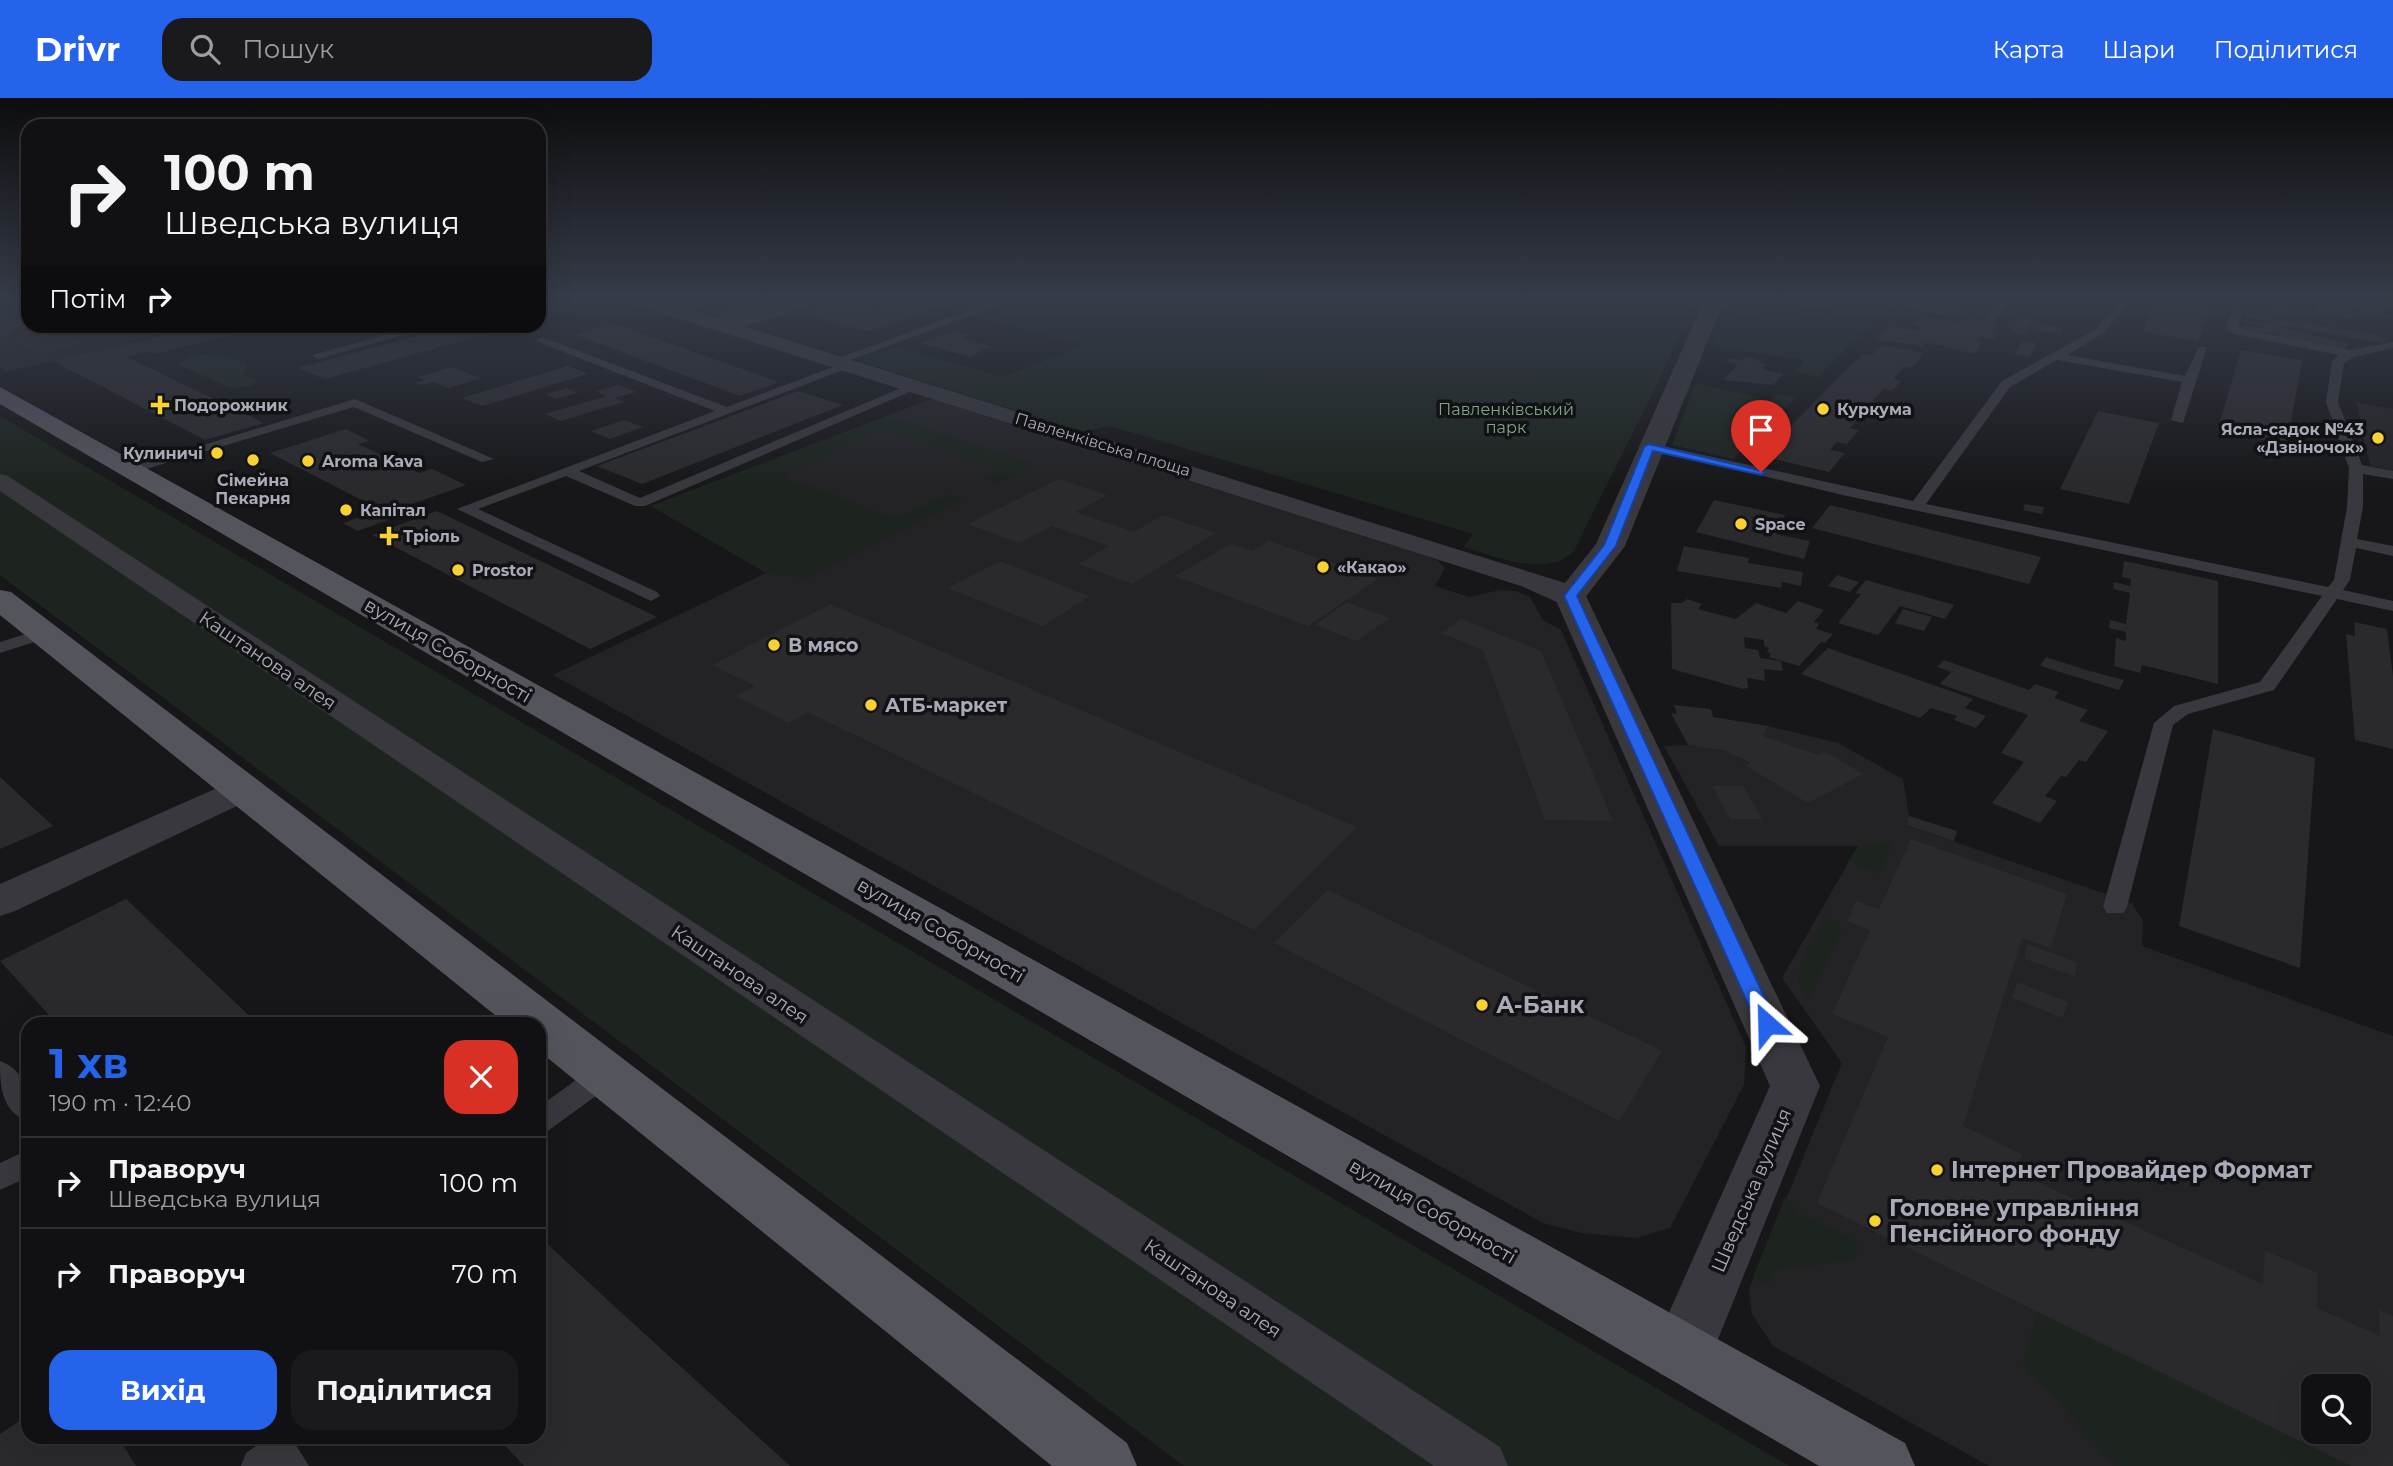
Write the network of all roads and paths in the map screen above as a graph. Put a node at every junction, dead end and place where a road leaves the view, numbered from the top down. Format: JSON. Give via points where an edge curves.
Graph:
{"nodes":[{"id":1,"x":599,"y":362,"type":"edge"},
{"id":2,"x":839,"y":362,"type":"edge"},
{"id":3,"x":846,"y":362,"type":"edge"},
{"id":4,"x":1690,"y":362,"type":"edge"},
{"id":5,"x":2044,"y":362,"type":"edge"},
{"id":6,"x":2087,"y":362,"type":"edge"},
{"id":7,"x":2197,"y":362,"type":"edge"},
{"id":8,"x":2338,"y":362,"type":"edge"},
{"id":9,"x":843,"y":363,"type":"junction"},
{"id":10,"x":2189,"y":380,"type":"junction"},
{"id":11,"x":917,"y":386,"type":"junction"},
{"id":12,"x":0,"y":394,"type":"edge"},
{"id":13,"x":727,"y":411,"type":"junction"},
{"id":14,"x":2178,"y":420,"type":"dead end"},
{"id":15,"x":1649,"y":447,"type":"junction"},
{"id":16,"x":487,"y":459,"type":"dead end"},
{"id":17,"x":2356,"y":468,"type":"junction"},
{"id":18,"x":131,"y":469,"type":"junction"},
{"id":19,"x":566,"y":471,"type":"junction"},
{"id":20,"x":2393,"y":475,"type":"edge"},
{"id":21,"x":0,"y":481,"type":"edge"},
{"id":22,"x":1917,"y":506,"type":"junction"},
{"id":23,"x":2349,"y":542,"type":"junction"},
{"id":24,"x":2393,"y":551,"type":"edge"},
{"id":25,"x":2334,"y":591,"type":"junction"},
{"id":26,"x":651,"y":596,"type":"dead end"},
{"id":27,"x":1570,"y":596,"type":"junction"},
{"id":28,"x":0,"y":599,"type":"edge"},
{"id":29,"x":2393,"y":606,"type":"edge"},
{"id":30,"x":22,"y":641,"type":"edge"},
{"id":31,"x":242,"y":789,"type":"junction"},
{"id":32,"x":0,"y":901,"type":"edge"},
{"id":33,"x":2115,"y":907,"type":"dead end"},
{"id":34,"x":532,"y":1017,"type":"edge"},
{"id":35,"x":546,"y":1028,"type":"edge"},
{"id":36,"x":0,"y":1072,"type":"edge"},
{"id":37,"x":605,"y":1074,"type":"junction"},
{"id":38,"x":21,"y":1100,"type":"edge"},
{"id":39,"x":546,"y":1117,"type":"edge"},
{"id":40,"x":21,"y":1166,"type":"edge"},
{"id":41,"x":0,"y":1178,"type":"edge"},
{"id":42,"x":1682,"y":1353,"type":"junction"},
{"id":43,"x":1085,"y":1460,"type":"edge"},
{"id":44,"x":1481,"y":1466,"type":"edge"},
{"id":45,"x":1882,"y":1466,"type":"edge"}],
"edges":[{"from":1,"to":13,"type":"lane"},
{"from":2,"to":9,"type":"street","name":"Павленківська площа"},
{"from":3,"to":9,"type":"lane"},
{"from":4,"to":15,"type":"street"},
{"from":5,"to":22,"type":"lane","via":[[2006,384]]},
{"from":6,"to":10,"type":"lane"},
{"from":7,"to":10,"type":"lane"},
{"from":8,"to":17,"type":"lane","via":[[2332,402]]},
{"from":9,"to":11,"type":"street","name":"Павленківська площа"},
{"from":9,"to":13,"type":"lane"},
{"from":10,"to":14,"type":"lane"},
{"from":11,"to":19,"type":"lane","via":[[640,503]]},
{"from":11,"to":27,"type":"street","name":"Павленківська площа","via":[[1532,580]]},
{"from":12,"to":18,"type":"main road","name":"вулиця Соборності"},
{"from":13,"to":19,"type":"lane"},
{"from":15,"to":22,"type":"lane"},
{"from":15,"to":27,"type":"street","via":[[1610,546]]},
{"from":16,"to":18,"type":"lane","via":[[355,402]]},
{"from":17,"to":20,"type":"lane"},
{"from":17,"to":23,"type":"lane"},
{"from":18,"to":42,"type":"main road","name":"вулиця Соборності"},
{"from":19,"to":26,"type":"lane","via":[[465,509]]},
{"from":21,"to":44,"type":"street","name":"Каштанова алея"},
{"from":22,"to":25,"type":"lane"},
{"from":23,"to":24,"type":"lane"},
{"from":23,"to":25,"type":"lane","via":[[2342,580]]},
{"from":25,"to":29,"type":"lane"},
{"from":25,"to":33,"type":"lane","via":[[2267,686],[2181,710],[2164,723]]},
{"from":27,"to":42,"type":"street","name":"Шведська вулиця","via":[[1795,1086]]},
{"from":28,"to":30,"type":"main road"},
{"from":30,"to":31,"type":"main road"},
{"from":31,"to":32,"type":"street"},
{"from":31,"to":34,"type":"main road"},
{"from":35,"to":37,"type":"main road"},
{"from":36,"to":38,"type":"lane"},
{"from":37,"to":39,"type":"lane"},
{"from":37,"to":43,"type":"main road"},
{"from":40,"to":41,"type":"lane"},
{"from":42,"to":45,"type":"main road","name":"вулиця Соборності"}]}
